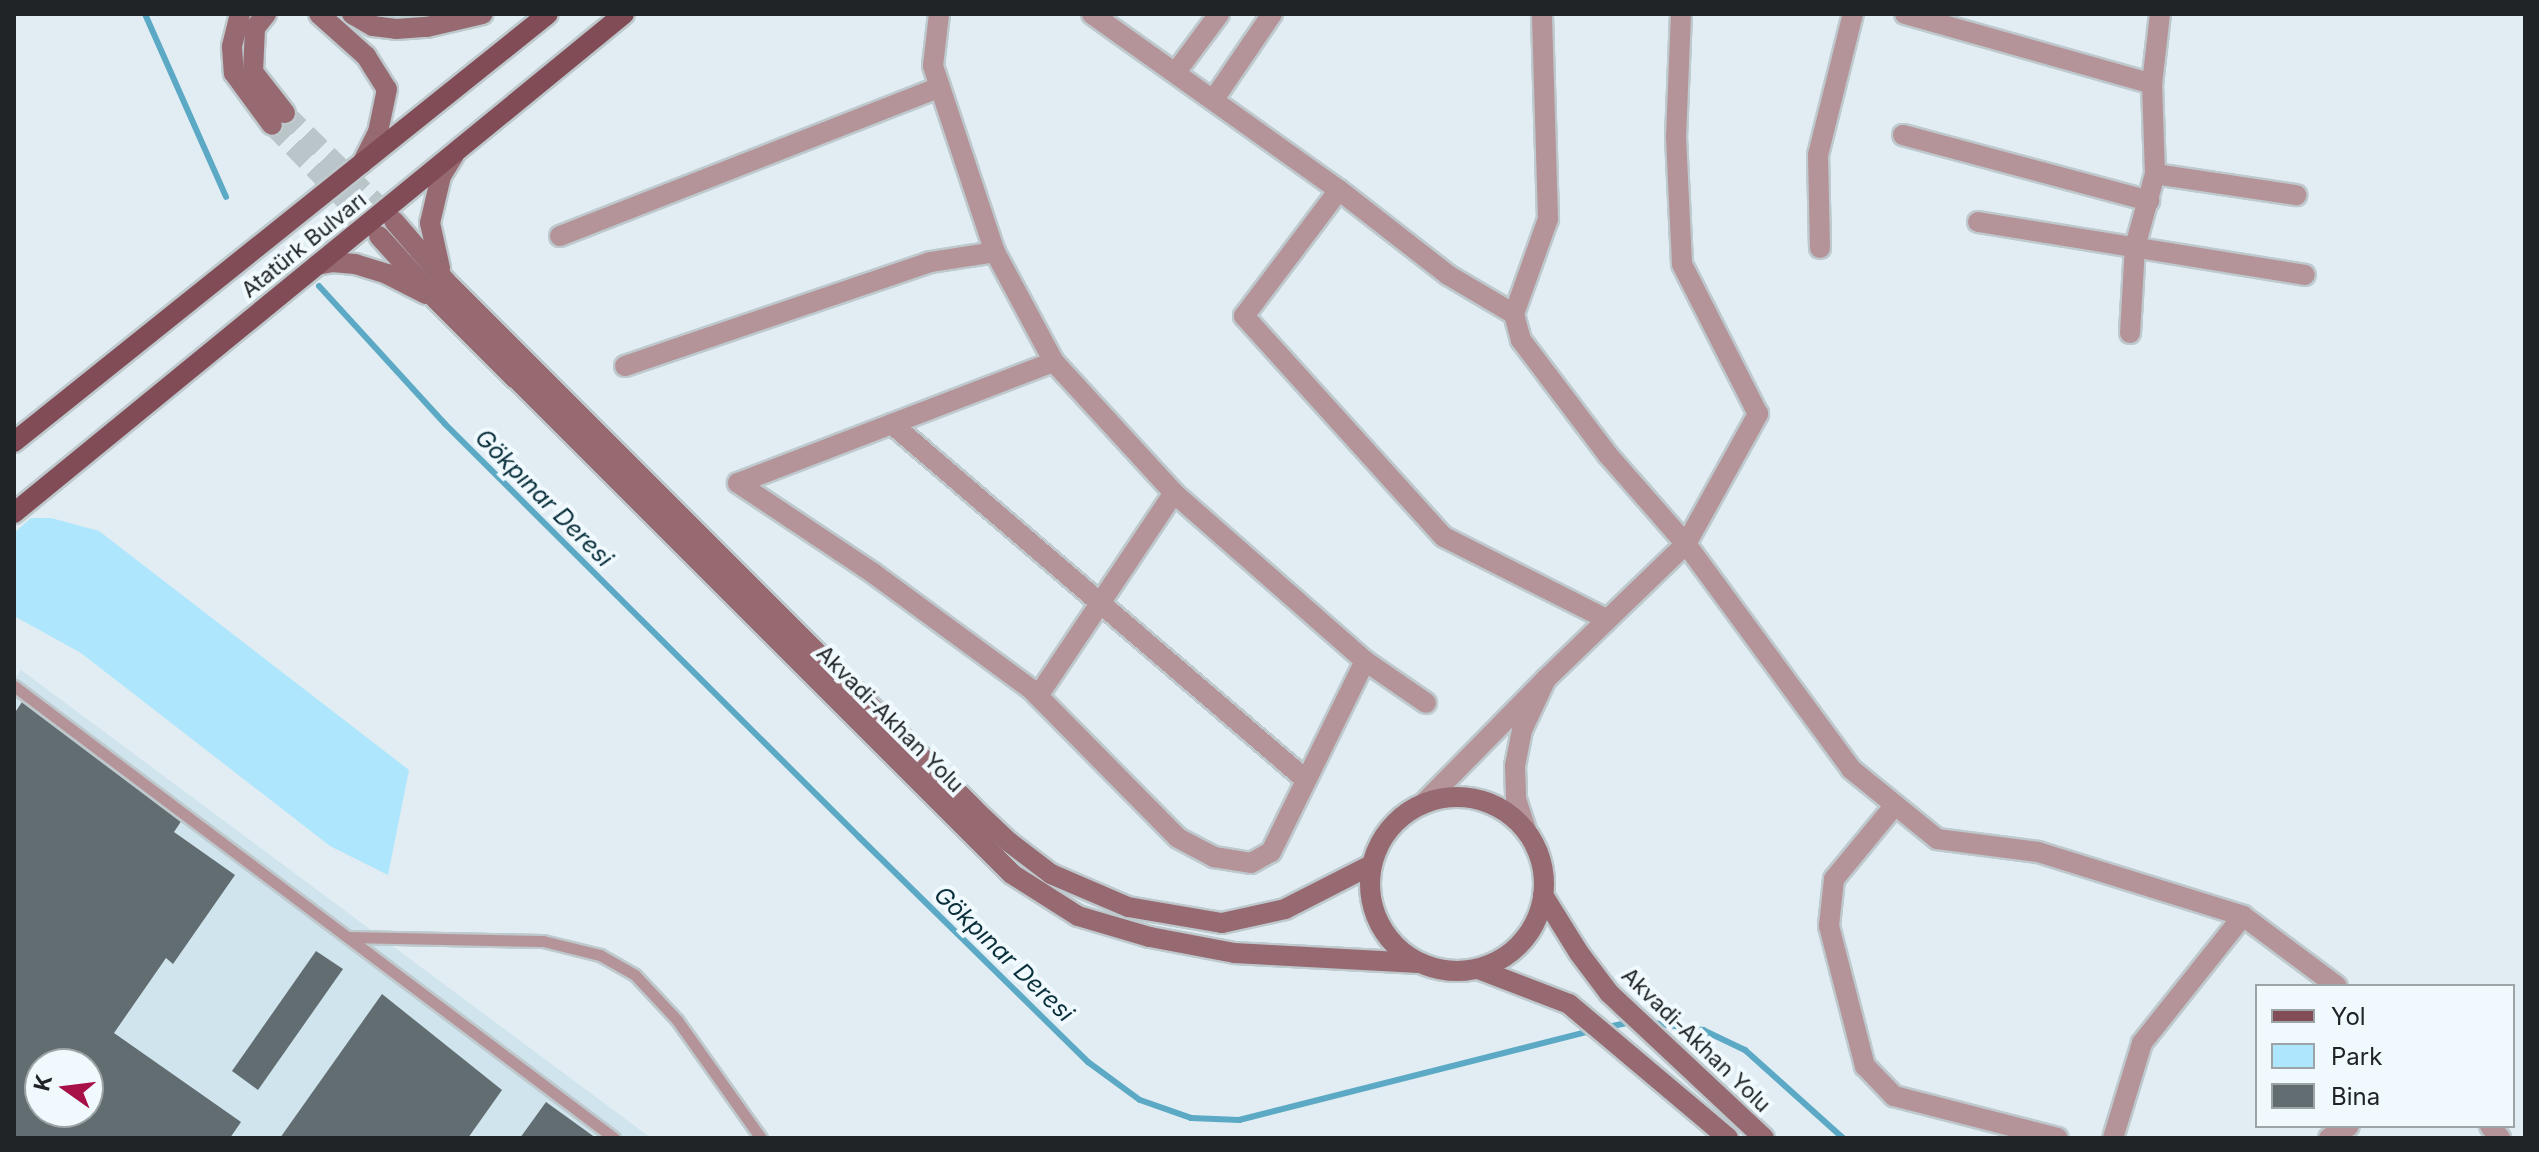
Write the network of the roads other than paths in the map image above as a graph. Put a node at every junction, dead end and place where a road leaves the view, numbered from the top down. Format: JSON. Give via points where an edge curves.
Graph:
{"nodes":[{"id":1,"x":240,"y":14,"type":"edge"},
{"id":2,"x":266,"y":14,"type":"edge"},
{"id":3,"x":319,"y":14,"type":"edge"},
{"id":4,"x":352,"y":14,"type":"edge"},
{"id":5,"x":483,"y":14,"type":"edge"},
{"id":6,"x":548,"y":14,"type":"edge"},
{"id":7,"x":624,"y":14,"type":"edge"},
{"id":8,"x":939,"y":14,"type":"edge"},
{"id":9,"x":1092,"y":14,"type":"edge"},
{"id":10,"x":1219,"y":14,"type":"edge"},
{"id":11,"x":1272,"y":14,"type":"edge"},
{"id":12,"x":1542,"y":14,"type":"edge"},
{"id":13,"x":1681,"y":14,"type":"edge"},
{"id":14,"x":1853,"y":14,"type":"edge"},
{"id":15,"x":2160,"y":14,"type":"edge"},
{"id":16,"x":1913,"y":15,"type":"edge"},
{"id":17,"x":1176,"y":72,"type":"junction"},
{"id":18,"x":2152,"y":84,"type":"junction"},
{"id":19,"x":940,"y":87,"type":"junction"},
{"id":20,"x":1214,"y":99,"type":"junction"},
{"id":21,"x":1903,"y":135,"type":"dead end"},
{"id":22,"x":455,"y":153,"type":"junction"},
{"id":23,"x":362,"y":163,"type":"junction"},
{"id":24,"x":2155,"y":174,"type":"junction"},
{"id":25,"x":1339,"y":190,"type":"junction"},
{"id":26,"x":2296,"y":195,"type":"dead end"},
{"id":27,"x":2149,"y":201,"type":"junction"},
{"id":28,"x":1978,"y":222,"type":"dead end"},
{"id":29,"x":386,"y":229,"type":"tunnel mouth"},
{"id":30,"x":560,"y":236,"type":"dead end"},
{"id":31,"x":2135,"y":247,"type":"junction"},
{"id":32,"x":1820,"y":248,"type":"dead end"},
{"id":33,"x":995,"y":252,"type":"junction"},
{"id":34,"x":317,"y":265,"type":"junction"},
{"id":35,"x":2305,"y":275,"type":"dead end"},
{"id":36,"x":442,"y":292,"type":"junction"},
{"id":37,"x":1514,"y":314,"type":"junction"},
{"id":38,"x":2130,"y":333,"type":"dead end"},
{"id":39,"x":1054,"y":362,"type":"junction"},
{"id":40,"x":625,"y":366,"type":"dead end"},
{"id":41,"x":892,"y":424,"type":"junction"},
{"id":42,"x":14,"y":442,"type":"edge"},
{"id":43,"x":1174,"y":493,"type":"junction"},
{"id":44,"x":14,"y":513,"type":"edge"},
{"id":45,"x":1686,"y":544,"type":"junction"},
{"id":46,"x":1099,"y":604,"type":"junction"},
{"id":47,"x":1606,"y":619,"type":"junction"},
{"id":48,"x":1365,"y":661,"type":"junction"},
{"id":49,"x":1546,"y":679,"type":"junction"},
{"id":50,"x":14,"y":686,"type":"edge"},
{"id":51,"x":1038,"y":696,"type":"junction"},
{"id":52,"x":1426,"y":703,"type":"dead end"},
{"id":53,"x":1306,"y":780,"type":"junction"},
{"id":54,"x":1424,"y":803,"type":"junction"},
{"id":55,"x":1895,"y":805,"type":"junction"},
{"id":56,"x":1526,"y":829,"type":"junction"},
{"id":57,"x":1371,"y":865,"type":"junction"},
{"id":58,"x":1543,"y":895,"type":"junction"},
{"id":59,"x":2243,"y":916,"type":"junction"},
{"id":60,"x":348,"y":937,"type":"junction"},
{"id":61,"x":1418,"y":963,"type":"junction"},
{"id":62,"x":1478,"y":969,"type":"junction"},
{"id":63,"x":2334,"y":984,"type":"edge"},
{"id":64,"x":614,"y":1138,"type":"edge"},
{"id":65,"x":761,"y":1138,"type":"edge"},
{"id":66,"x":1728,"y":1138,"type":"edge"},
{"id":67,"x":1764,"y":1138,"type":"edge"},
{"id":68,"x":2058,"y":1138,"type":"edge"},
{"id":69,"x":2113,"y":1138,"type":"edge"}],
"edges":[{"from":1,"to":2,"type":"main road","via":[[232,47],[234,73],[278,119],[253,72],[255,28]]},
{"from":3,"to":23,"type":"main road","via":[[366,56],[387,89],[378,132]]},
{"from":4,"to":5,"type":"main road","via":[[373,26],[396,29]]},
{"from":6,"to":23,"type":"main road","name":"Atatürk Bulvarı"},
{"from":7,"to":22,"type":"main road","name":"Atatürk Bulvarı"},
{"from":8,"to":19,"type":"street","via":[[933,66]]},
{"from":9,"to":17,"type":"street"},
{"from":10,"to":17,"type":"street"},
{"from":11,"to":20,"type":"street"},
{"from":12,"to":37,"type":"street","via":[[1548,219]]},
{"from":13,"to":45,"type":"street","via":[[1676,138],[1682,264],[1758,414]]},
{"from":14,"to":32,"type":"street","via":[[1818,155]]},
{"from":15,"to":18,"type":"street"},
{"from":16,"to":18,"type":"street"},
{"from":17,"to":20,"type":"street"},
{"from":18,"to":24,"type":"street"},
{"from":19,"to":30,"type":"street"},
{"from":19,"to":33,"type":"street"},
{"from":20,"to":25,"type":"street"},
{"from":21,"to":27,"type":"street"},
{"from":22,"to":34,"type":"main road","name":"Atatürk Bulvarı"},
{"from":22,"to":36,"type":"main road","via":[[441,176],[430,223]]},
{"from":23,"to":42,"type":"main road","name":"Atatürk Bulvarı"},
{"from":24,"to":26,"type":"street"},
{"from":24,"to":27,"type":"street"},
{"from":25,"to":37,"type":"street","via":[[1448,275]]},
{"from":25,"to":47,"type":"street","via":[[1244,316],[1444,537]]},
{"from":27,"to":31,"type":"street"},
{"from":28,"to":31,"type":"street"},
{"from":29,"to":36,"type":"main road"},
{"from":31,"to":35,"type":"street"},
{"from":31,"to":38,"type":"street"},
{"from":33,"to":39,"type":"street"},
{"from":33,"to":40,"type":"street","via":[[930,262]]},
{"from":34,"to":36,"type":"main road","via":[[355,264]]},
{"from":34,"to":44,"type":"main road","name":"Atatürk Bulvarı"},
{"from":36,"to":57,"type":"main road","name":"Akvadi-Akhan Yolu","via":[[974,809],[1051,874],[1128,907],[1222,923],[1285,909]]},
{"from":36,"to":61,"type":"main road","name":"Akvadi-Akhan Yolu","via":[[1012,874],[1078,916],[1150,937],[1235,953]]},
{"from":37,"to":45,"type":"street","via":[[1521,340],[1608,455]]},
{"from":39,"to":41,"type":"street"},
{"from":39,"to":43,"type":"street"},
{"from":41,"to":46,"type":"street"},
{"from":41,"to":51,"type":"street","via":[[738,483],[873,573]]},
{"from":43,"to":46,"type":"street"},
{"from":43,"to":48,"type":"street"},
{"from":45,"to":47,"type":"street"},
{"from":45,"to":55,"type":"street","via":[[1851,769]]},
{"from":46,"to":51,"type":"street"},
{"from":46,"to":53,"type":"street"},
{"from":47,"to":49,"type":"street"},
{"from":48,"to":52,"type":"street"},
{"from":48,"to":53,"type":"street"},
{"from":49,"to":54,"type":"street"},
{"from":49,"to":56,"type":"street","via":[[1522,730],[1515,766],[1516,799]]},
{"from":50,"to":60,"type":"lane"},
{"from":51,"to":53,"type":"street","via":[[1178,838],[1214,857],[1251,863],[1271,852]]},
{"from":54,"to":56,"type":"main road","via":[[1451,796],[1479,799],[1505,810]]},
{"from":54,"to":57,"type":"main road","via":[[1400,817],[1382,838]]},
{"from":55,"to":59,"type":"street","via":[[1937,839],[2038,852]]},
{"from":55,"to":68,"type":"street","via":[[1834,879],[1829,926],[1865,1066],[1894,1096]]},
{"from":56,"to":58,"type":"main road","via":[[1540,853]]},
{"from":57,"to":61,"type":"main road","via":[[1370,893],[1377,920],[1394,945]]},
{"from":58,"to":62,"type":"main road","via":[[1528,936],[1506,957]]},
{"from":58,"to":67,"type":"main road","name":"Akvadi-Akhan Yolu","via":[[1609,993]]},
{"from":59,"to":63,"type":"street"},
{"from":59,"to":69,"type":"street","via":[[2142,1043]]},
{"from":60,"to":64,"type":"lane"},
{"from":60,"to":65,"type":"lane","via":[[543,941],[600,955],[635,975],[677,1020]]},
{"from":61,"to":62,"type":"main road","via":[[1448,972]]},
{"from":62,"to":66,"type":"main road","via":[[1569,1004]]}]}
